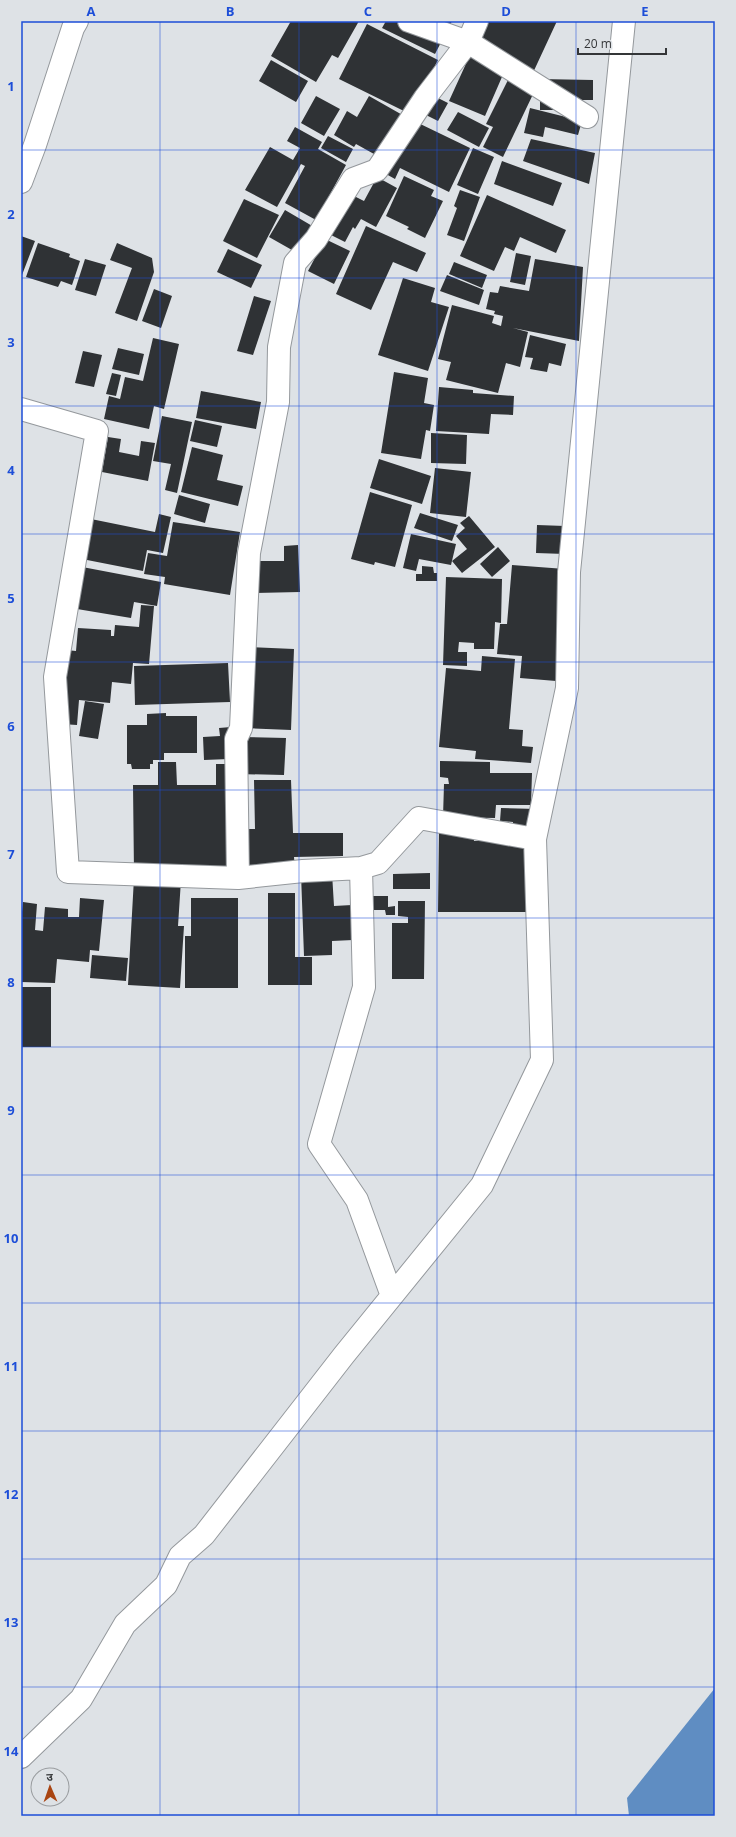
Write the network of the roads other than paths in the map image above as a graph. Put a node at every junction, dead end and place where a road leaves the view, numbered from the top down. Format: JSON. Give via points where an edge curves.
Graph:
{"nodes":[{"id":1,"x":77,"y":21,"type":"edge"},
{"id":2,"x":409,"y":21,"type":"edge"},
{"id":3,"x":477,"y":21,"type":"edge"},
{"id":4,"x":624,"y":21,"type":"edge"},
{"id":5,"x":468,"y":42,"type":"junction"},
{"id":6,"x":587,"y":117,"type":"dead end"},
{"id":7,"x":23,"y":172,"type":"edge"},
{"id":8,"x":21,"y":409,"type":"edge"},
{"id":9,"x":535,"y":839,"type":"junction"},
{"id":10,"x":360,"y":868,"type":"junction"},
{"id":11,"x":238,"y":878,"type":"junction"},
{"id":12,"x":392,"y":1296,"type":"junction"},
{"id":13,"x":21,"y":1757,"type":"edge"}],
"edges":[{"from":1,"to":7,"type":"street","via":[[35,145]]},
{"from":2,"to":5,"type":"street"},
{"from":3,"to":5,"type":"street"},
{"from":4,"to":9,"type":"street","via":[[569,572],[568,688]]},
{"from":5,"to":6,"type":"street"},
{"from":5,"to":11,"type":"street","via":[[425,98],[377,170],[353,179],[316,238],[295,263],[279,347],[278,402],[249,552],[241,728],[236,739]]},
{"from":8,"to":11,"type":"street","via":[[97,431],[55,678],[68,872]]},
{"from":9,"to":10,"type":"street","via":[[419,818],[378,863]]},
{"from":9,"to":12,"type":"street","via":[[542,1060],[482,1185]]},
{"from":10,"to":11,"type":"street"},
{"from":10,"to":12,"type":"street","via":[[364,987],[318,1144],[357,1200]]},
{"from":12,"to":13,"type":"street","via":[[204,1535],[180,1556],[166,1585],[125,1624],[81,1699]]}]}
